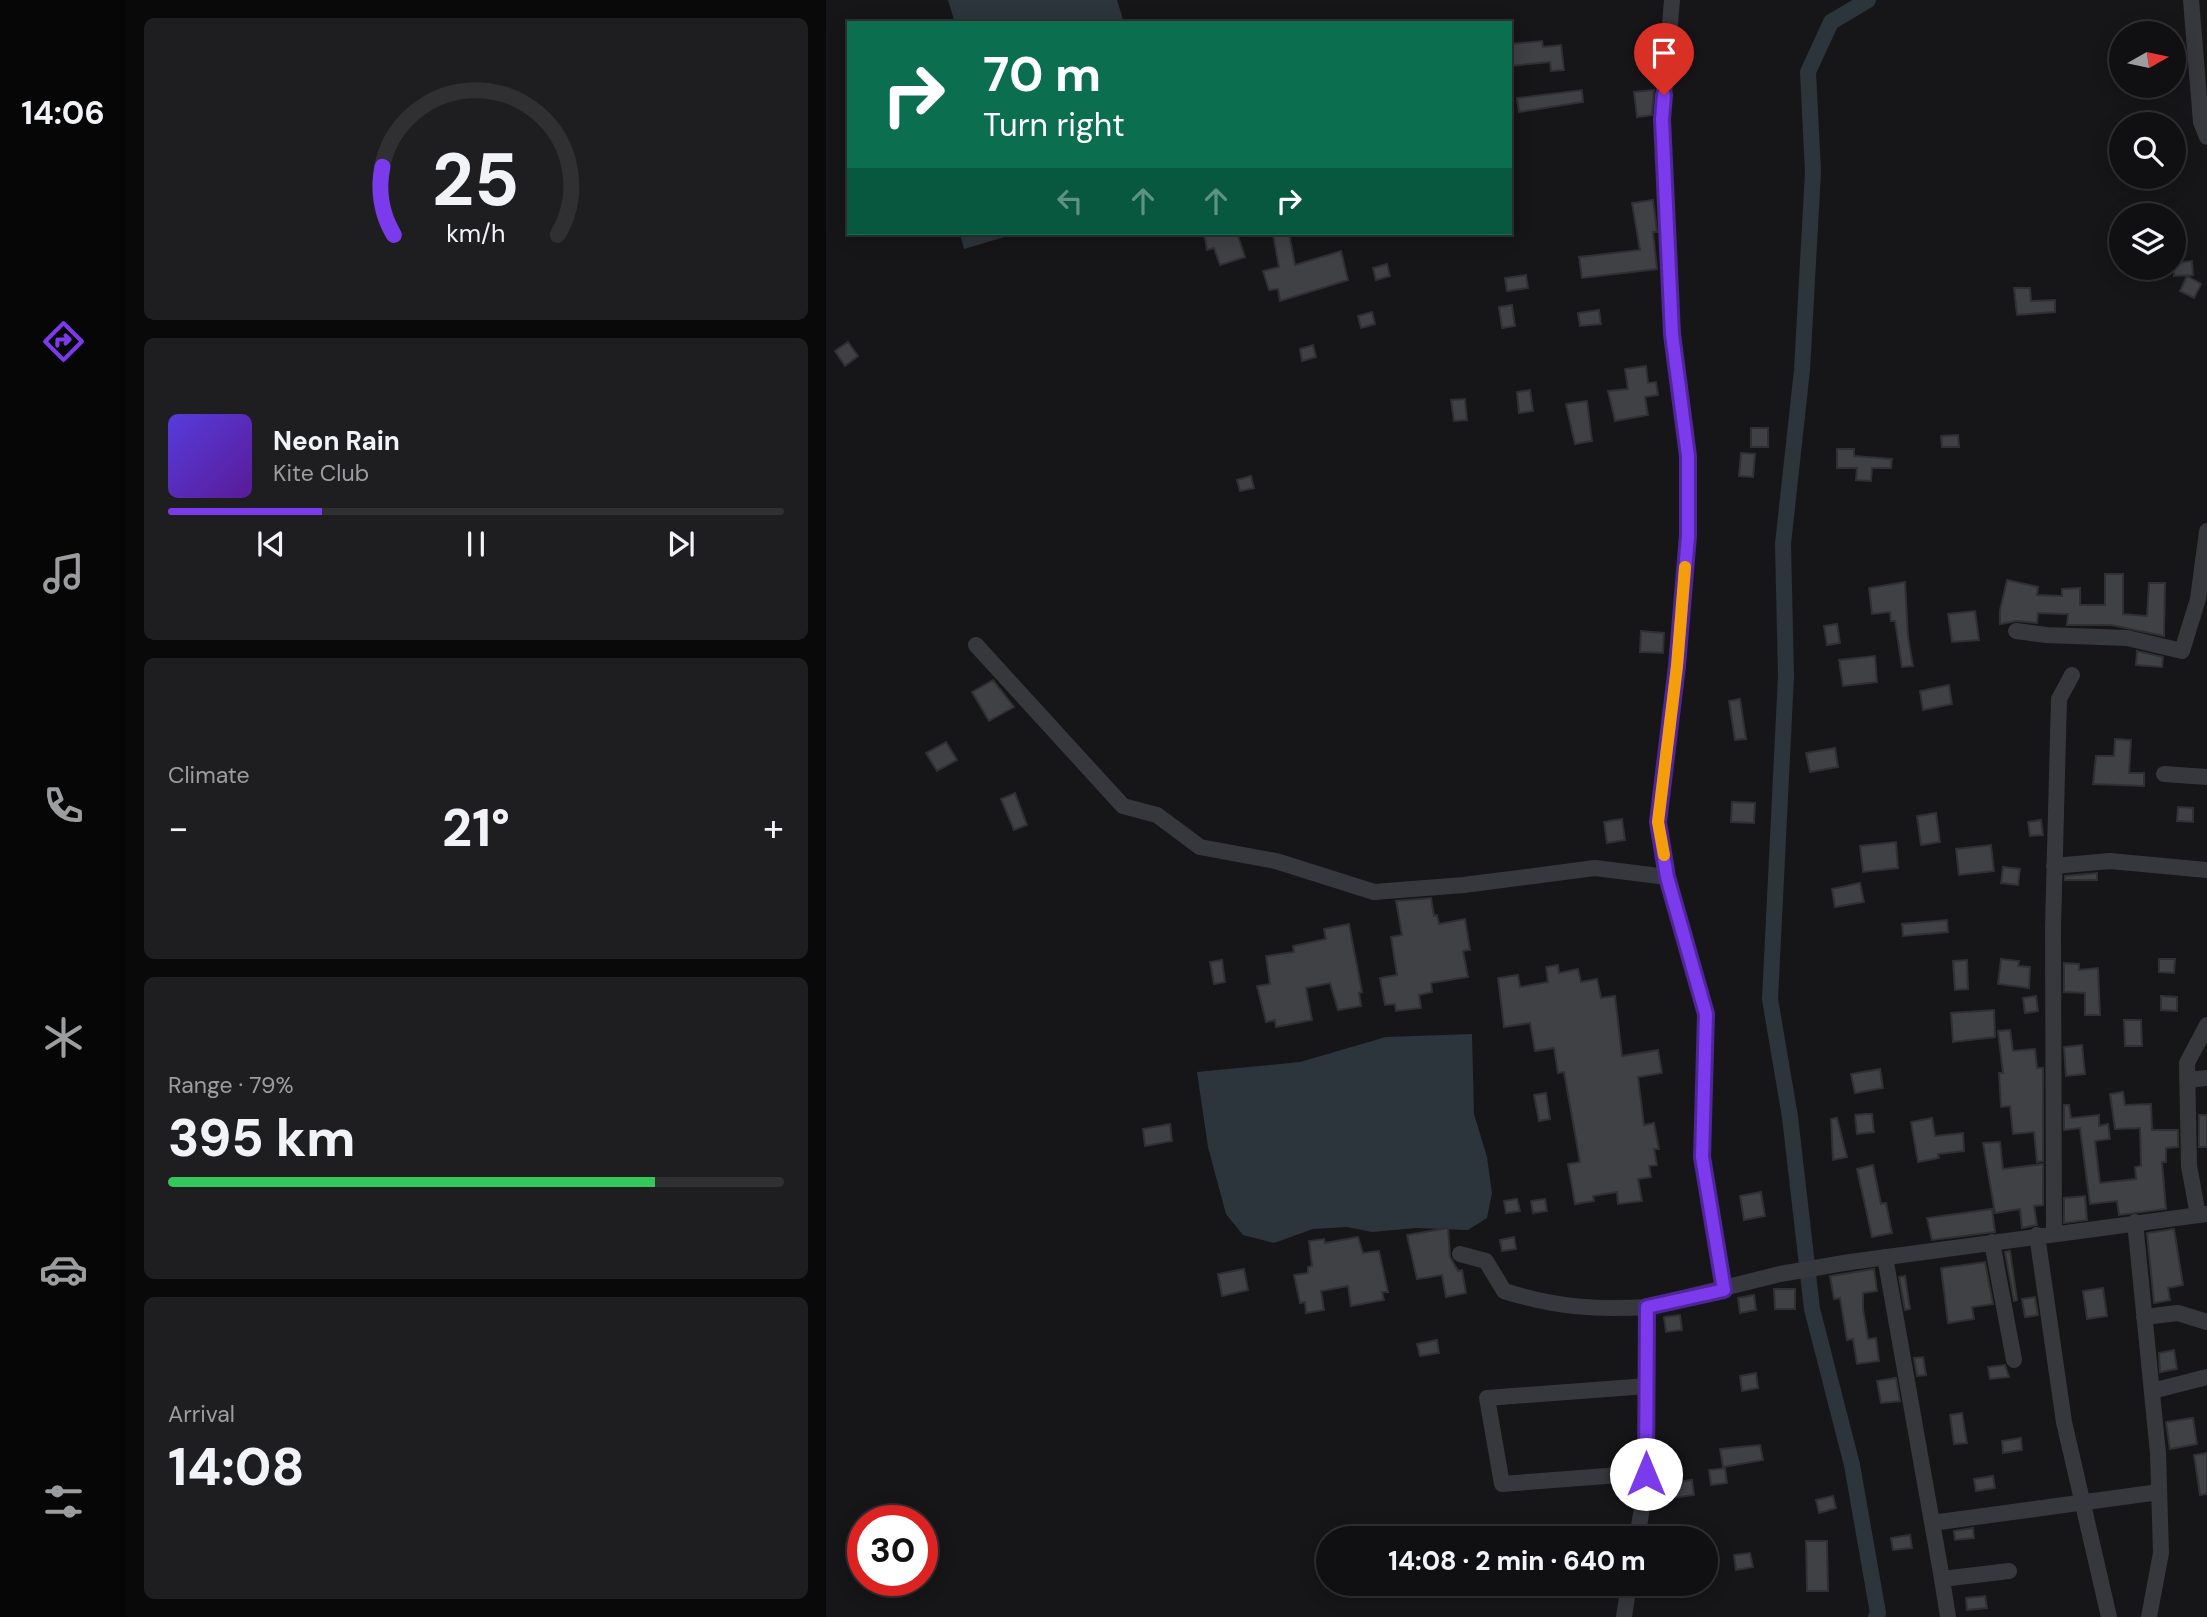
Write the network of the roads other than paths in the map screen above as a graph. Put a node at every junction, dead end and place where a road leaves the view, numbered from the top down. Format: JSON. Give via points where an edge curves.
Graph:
{"nodes":[{"id":1,"x":1672,"y":0,"type":"edge"},
{"id":2,"x":2192,"y":0,"type":"edge"},
{"id":3,"x":2207,"y":137,"type":"edge"},
{"id":4,"x":2207,"y":531,"type":"edge"},
{"id":5,"x":2016,"y":631,"type":"dead end"},
{"id":6,"x":976,"y":645,"type":"dead end"},
{"id":7,"x":2072,"y":675,"type":"dead end"},
{"id":8,"x":2164,"y":774,"type":"dead end"},
{"id":9,"x":2207,"y":777,"type":"edge"},
{"id":10,"x":2054,"y":866,"type":"junction"},
{"id":11,"x":2207,"y":870,"type":"edge"},
{"id":12,"x":1667,"y":877,"type":"junction"},
{"id":13,"x":2207,"y":1025,"type":"edge"},
{"id":14,"x":2207,"y":1078,"type":"edge"},
{"id":15,"x":2187,"y":1080,"type":"junction"},
{"id":16,"x":2202,"y":1215,"type":"edge"},
{"id":17,"x":2135,"y":1222,"type":"junction"},
{"id":18,"x":2054,"y":1233,"type":"junction"},
{"id":19,"x":2037,"y":1235,"type":"junction"},
{"id":20,"x":1992,"y":1242,"type":"junction"},
{"id":21,"x":1460,"y":1254,"type":"dead end"},
{"id":22,"x":1885,"y":1257,"type":"junction"},
{"id":23,"x":1724,"y":1290,"type":"junction"},
{"id":24,"x":1647,"y":1307,"type":"junction"},
{"id":25,"x":2144,"y":1317,"type":"junction"},
{"id":26,"x":2207,"y":1322,"type":"edge"},
{"id":27,"x":2014,"y":1360,"type":"dead end"},
{"id":28,"x":2207,"y":1377,"type":"edge"},
{"id":29,"x":1647,"y":1387,"type":"junction"},
{"id":30,"x":2152,"y":1391,"type":"junction"},
{"id":31,"x":1646,"y":1474,"type":"junction"},
{"id":32,"x":2159,"y":1492,"type":"junction"},
{"id":33,"x":2082,"y":1502,"type":"junction"},
{"id":34,"x":1933,"y":1522,"type":"junction"},
{"id":35,"x":1639,"y":1526,"type":"edge"},
{"id":36,"x":2009,"y":1571,"type":"dead end"},
{"id":37,"x":1942,"y":1579,"type":"junction"},
{"id":38,"x":1627,"y":1596,"type":"edge"},
{"id":39,"x":1623,"y":1617,"type":"edge"},
{"id":40,"x":1948,"y":1617,"type":"edge"},
{"id":41,"x":2109,"y":1617,"type":"edge"},
{"id":42,"x":2149,"y":1617,"type":"edge"}],
"edges":[{"from":1,"to":12,"type":"street","via":[[1662,119],[1672,334],[1688,456],[1688,536],[1658,822]]},
{"from":2,"to":3,"type":"street","via":[[2201,122]]},
{"from":4,"to":5,"type":"street","via":[[2198,598],[2182,651],[2127,638]]},
{"from":6,"to":12,"type":"street","via":[[1123,806],[1157,815],[1200,847],[1276,861],[1374,892],[1595,868]]},
{"from":7,"to":10,"type":"street","via":[[2059,699]]},
{"from":8,"to":9,"type":"street"},
{"from":10,"to":11,"type":"street","via":[[2110,861]]},
{"from":10,"to":18,"type":"street"},
{"from":12,"to":23,"type":"street","via":[[1706,1014],[1702,1157]]},
{"from":13,"to":15,"type":"street","via":[[2187,1063]]},
{"from":14,"to":15,"type":"street"},
{"from":15,"to":16,"type":"street","via":[[2189,1166]]},
{"from":16,"to":17,"type":"street"},
{"from":17,"to":18,"type":"street"},
{"from":17,"to":25,"type":"street"},
{"from":18,"to":19,"type":"street"},
{"from":19,"to":20,"type":"street"},
{"from":19,"to":33,"type":"street","via":[[2064,1422]]},
{"from":20,"to":22,"type":"street"},
{"from":20,"to":27,"type":"street"},
{"from":21,"to":24,"type":"street","via":[[1486,1261],[1504,1291],[1547,1304],[1596,1310]]},
{"from":22,"to":23,"type":"street","via":[[1780,1274]]},
{"from":22,"to":34,"type":"street"},
{"from":23,"to":24,"type":"street"},
{"from":24,"to":29,"type":"street"},
{"from":25,"to":26,"type":"street","via":[[2178,1313]]},
{"from":25,"to":30,"type":"street"},
{"from":28,"to":30,"type":"street"},
{"from":29,"to":31,"type":"street"},
{"from":29,"to":31,"type":"street","via":[[1487,1398],[1502,1484]]},
{"from":30,"to":32,"type":"street"},
{"from":31,"to":35,"type":"street"},
{"from":32,"to":33,"type":"street"},
{"from":32,"to":42,"type":"street","via":[[2161,1553]]},
{"from":33,"to":34,"type":"street"},
{"from":33,"to":41,"type":"street"},
{"from":34,"to":37,"type":"street"},
{"from":36,"to":37,"type":"street"},
{"from":37,"to":40,"type":"street"},
{"from":38,"to":39,"type":"street"}]}
